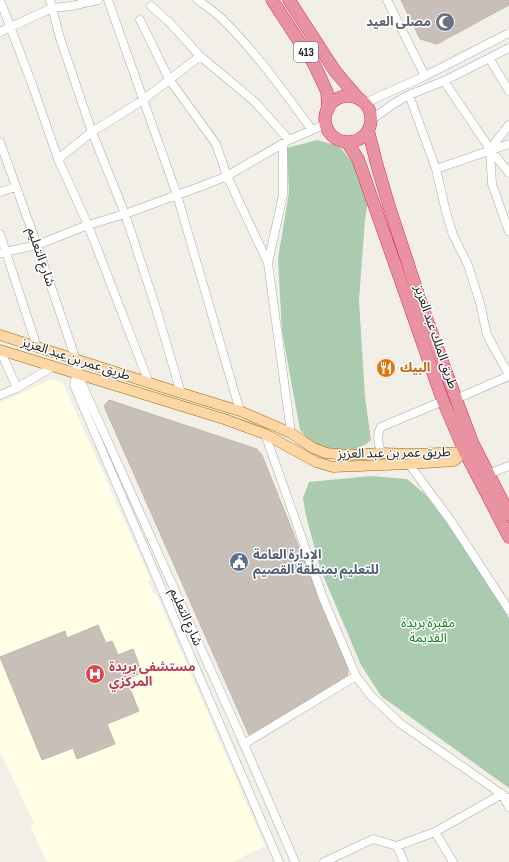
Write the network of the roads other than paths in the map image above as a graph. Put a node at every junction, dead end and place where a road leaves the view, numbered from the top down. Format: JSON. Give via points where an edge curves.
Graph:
{"nodes":[{"id":1,"x":0,"y":0,"type":"edge"},
{"id":2,"x":98,"y":0,"type":"edge"},
{"id":3,"x":108,"y":0,"type":"edge"},
{"id":4,"x":198,"y":0,"type":"edge"},
{"id":5,"x":272,"y":0,"type":"edge"},
{"id":6,"x":289,"y":0,"type":"edge"},
{"id":7,"x":387,"y":0,"type":"edge"},
{"id":8,"x":51,"y":4,"type":"edge"},
{"id":9,"x":151,"y":6,"type":"dead end"},
{"id":10,"x":140,"y":20,"type":"dead end"},
{"id":11,"x":10,"y":28,"type":"junction"},
{"id":12,"x":0,"y":32,"type":"edge"},
{"id":13,"x":509,"y":33,"type":"edge"},
{"id":14,"x":509,"y":48,"type":"edge"},
{"id":15,"x":200,"y":56,"type":"junction"},
{"id":16,"x":489,"y":58,"type":"junction"},
{"id":17,"x":425,"y":76,"type":"junction"},
{"id":18,"x":169,"y":79,"type":"junction"},
{"id":19,"x":444,"y":81,"type":"junction"},
{"id":20,"x":509,"y":91,"type":"edge"},
{"id":21,"x":410,"y":95,"type":"junction"},
{"id":22,"x":143,"y":100,"type":"junction"},
{"id":23,"x":361,"y":101,"type":"junction"},
{"id":24,"x":328,"y":110,"type":"junction"},
{"id":25,"x":326,"y":124,"type":"junction"},
{"id":26,"x":370,"y":125,"type":"junction"},
{"id":27,"x":509,"y":126,"type":"edge"},
{"id":28,"x":312,"y":130,"type":"junction"},
{"id":29,"x":92,"y":132,"type":"junction"},
{"id":30,"x":0,"y":142,"type":"edge"},
{"id":31,"x":286,"y":142,"type":"junction"},
{"id":32,"x":347,"y":142,"type":"junction"},
{"id":33,"x":509,"y":144,"type":"edge"},
{"id":34,"x":490,"y":149,"type":"junction"},
{"id":35,"x":58,"y":159,"type":"junction"},
{"id":36,"x":436,"y":169,"type":"junction"},
{"id":37,"x":509,"y":172,"type":"edge"},
{"id":38,"x":227,"y":176,"type":"junction"},
{"id":39,"x":16,"y":187,"type":"junction"},
{"id":40,"x":0,"y":192,"type":"edge"},
{"id":41,"x":177,"y":195,"type":"junction"},
{"id":42,"x":125,"y":214,"type":"junction"},
{"id":43,"x":88,"y":225,"type":"junction"},
{"id":44,"x":509,"y":232,"type":"edge"},
{"id":45,"x":0,"y":234,"type":"edge"},
{"id":46,"x":37,"y":245,"type":"junction"},
{"id":47,"x":3,"y":252,"type":"edge"},
{"id":48,"x":268,"y":263,"type":"junction"},
{"id":49,"x":0,"y":335,"type":"edge"},
{"id":50,"x":37,"y":347,"type":"junction"},
{"id":51,"x":0,"y":350,"type":"edge"},
{"id":52,"x":76,"y":360,"type":"junction"},
{"id":53,"x":54,"y":366,"type":"junction"},
{"id":54,"x":77,"y":373,"type":"junction"},
{"id":55,"x":509,"y":376,"type":"edge"},
{"id":56,"x":149,"y":382,"type":"junction"},
{"id":57,"x":17,"y":388,"type":"junction"},
{"id":58,"x":181,"y":393,"type":"junction"},
{"id":59,"x":0,"y":395,"type":"edge"},
{"id":60,"x":456,"y":399,"type":"junction"},
{"id":61,"x":443,"y":401,"type":"junction"},
{"id":62,"x":240,"y":411,"type":"junction"},
{"id":63,"x":291,"y":433,"type":"junction"},
{"id":64,"x":265,"y":434,"type":"junction"},
{"id":65,"x":465,"y":452,"type":"junction"},
{"id":66,"x":381,"y":453,"type":"junction"},
{"id":67,"x":410,"y":464,"type":"junction"},
{"id":68,"x":509,"y":466,"type":"edge"},
{"id":69,"x":488,"y":474,"type":"junction"},
{"id":70,"x":509,"y":514,"type":"edge"},
{"id":71,"x":509,"y":537,"type":"edge"},
{"id":72,"x":509,"y":610,"type":"edge"},
{"id":73,"x":356,"y":676,"type":"junction"},
{"id":74,"x":244,"y":744,"type":"junction"},
{"id":75,"x":506,"y":797,"type":"edge"},
{"id":76,"x":509,"y":807,"type":"edge"},
{"id":77,"x":435,"y":832,"type":"junction"},
{"id":78,"x":397,"y":846,"type":"junction"},
{"id":79,"x":279,"y":862,"type":"edge"},
{"id":80,"x":295,"y":862,"type":"edge"},
{"id":81,"x":324,"y":862,"type":"edge"},
{"id":82,"x":404,"y":862,"type":"edge"},
{"id":83,"x":453,"y":862,"type":"edge"}],
"edges":[{"from":1,"to":11,"type":"street"},
{"from":2,"to":8,"type":"street","via":[[71,6]]},
{"from":3,"to":22,"type":"street"},
{"from":4,"to":28,"type":"street","via":[[222,18],[236,33]]},
{"from":5,"to":24,"type":"highway","number":"413","via":[[322,79],[327,92]]},
{"from":6,"to":23,"type":"highway","number":"413","via":[[335,71]]},
{"from":7,"to":17,"type":"street"},
{"from":8,"to":11,"type":"street"},
{"from":8,"to":29,"type":"street"},
{"from":9,"to":15,"type":"street"},
{"from":10,"to":18,"type":"street"},
{"from":11,"to":12,"type":"street"},
{"from":11,"to":35,"type":"street"},
{"from":13,"to":17,"type":"street"},
{"from":14,"to":16,"type":"street"},
{"from":15,"to":18,"type":"street"},
{"from":15,"to":31,"type":"street","via":[[255,102]]},
{"from":16,"to":19,"type":"street"},
{"from":16,"to":20,"type":"street"},
{"from":17,"to":23,"type":"street"},
{"from":18,"to":22,"type":"street"},
{"from":18,"to":38,"type":"street","via":[[216,144]]},
{"from":19,"to":21,"type":"street"},
{"from":19,"to":34,"type":"street"},
{"from":21,"to":26,"type":"street","via":[[392,104]]},
{"from":21,"to":36,"type":"street"},
{"from":22,"to":29,"type":"street"},
{"from":22,"to":41,"type":"street"},
{"from":23,"to":24,"type":"highway","via":[[349,96],[340,98],[333,102]]},
{"from":23,"to":26,"type":"highway","via":[[370,111]]},
{"from":24,"to":25,"type":"highway"},
{"from":25,"to":28,"type":"street"},
{"from":25,"to":32,"type":"highway","via":[[335,138]]},
{"from":26,"to":32,"type":"highway","via":[[359,139]]},
{"from":26,"to":60,"type":"highway","name":"طريق الملك عبد العزيز","via":[[376,165],[423,309]]},
{"from":27,"to":34,"type":"street"},
{"from":28,"to":31,"type":"street"},
{"from":29,"to":35,"type":"street"},
{"from":29,"to":42,"type":"street"},
{"from":30,"to":39,"type":"street","name":"شارع التعليم"},
{"from":31,"to":38,"type":"street"},
{"from":31,"to":48,"type":"street","via":[[283,194]]},
{"from":32,"to":61,"type":"highway","name":"طريق الملك عبد العزيز","via":[[358,159]]},
{"from":33,"to":34,"type":"street"},
{"from":34,"to":36,"type":"street"},
{"from":34,"to":37,"type":"street"},
{"from":34,"to":44,"type":"street","via":[[492,184]]},
{"from":35,"to":43,"type":"street"},
{"from":36,"to":55,"type":"street","via":[[453,235],[468,265],[487,335]]},
{"from":38,"to":41,"type":"street"},
{"from":38,"to":48,"type":"street"},
{"from":39,"to":40,"type":"street"},
{"from":39,"to":46,"type":"street","name":"شارع التعليم"},
{"from":41,"to":42,"type":"street"},
{"from":41,"to":62,"type":"street"},
{"from":42,"to":43,"type":"street"},
{"from":42,"to":58,"type":"street"},
{"from":43,"to":46,"type":"street"},
{"from":43,"to":56,"type":"street"},
{"from":45,"to":47,"type":"street"},
{"from":46,"to":47,"type":"street"},
{"from":46,"to":52,"type":"street","name":"شارع التعليم"},
{"from":47,"to":50,"type":"street"},
{"from":48,"to":63,"type":"street"},
{"from":49,"to":50,"type":"main road","name":"طريق عمر بن عبد العزيز"},
{"from":50,"to":52,"type":"main road","name":"طريق عمر بن عبد العزيز"},
{"from":51,"to":53,"type":"main road","name":"طريق عمر بن عبد العزيز"},
{"from":51,"to":57,"type":"street"},
{"from":52,"to":54,"type":"street","name":"شارع التعليم"},
{"from":52,"to":56,"type":"main road","name":"طريق عمر بن عبد العزيز"},
{"from":53,"to":54,"type":"main road","name":"طريق عمر بن عبد العزيز"},
{"from":53,"to":57,"type":"street"},
{"from":54,"to":64,"type":"main road","name":"طريق عمر بن عبد العزيز"},
{"from":54,"to":74,"type":"street","name":"شارع التعليم"},
{"from":54,"to":79,"type":"street","name":"شارع التعليم","via":[[74,386]]},
{"from":55,"to":60,"type":"street"},
{"from":56,"to":58,"type":"main road","name":"طريق عمر بن عبد العزيز"},
{"from":57,"to":59,"type":"street"},
{"from":58,"to":62,"type":"main road","name":"طريق عمر بن عبد العزيز"},
{"from":60,"to":69,"type":"highway","name":"طريق الملك عبد العزيز","via":[[473,444]]},
{"from":61,"to":65,"type":"highway","name":"طريق الملك عبد العزيز"},
{"from":61,"to":66,"type":"street","via":[[381,427],[378,439]]},
{"from":62,"to":63,"type":"main road","name":"طريق عمر بن عبد العزيز"},
{"from":63,"to":66,"type":"main road","name":"طريق عمر بن عبد العزيز","via":[[326,454]]},
{"from":64,"to":67,"type":"main road","name":"طريق عمر بن عبد العزيز","via":[[316,462],[333,467]]},
{"from":64,"to":73,"type":"street","via":[[323,598]]},
{"from":65,"to":66,"type":"main road","name":"طريق عمر بن عبد العزيز"},
{"from":65,"to":67,"type":"main road","name":"طريق عمر بن عبد العزيز","via":[[454,461]]},
{"from":65,"to":71,"type":"highway","name":"طريق الملك عبد العزيز"},
{"from":67,"to":72,"type":"street"},
{"from":68,"to":69,"type":"street"},
{"from":69,"to":70,"type":"highway","name":"طريق الملك عبد العزيز"},
{"from":73,"to":74,"type":"street"},
{"from":73,"to":75,"type":"street","via":[[370,696],[401,724]]},
{"from":74,"to":80,"type":"street","name":"شارع التعليم"},
{"from":75,"to":76,"type":"street"},
{"from":75,"to":77,"type":"street"},
{"from":77,"to":78,"type":"street"},
{"from":77,"to":83,"type":"street"},
{"from":78,"to":81,"type":"street","via":[[373,839]]},
{"from":78,"to":82,"type":"street"}]}
